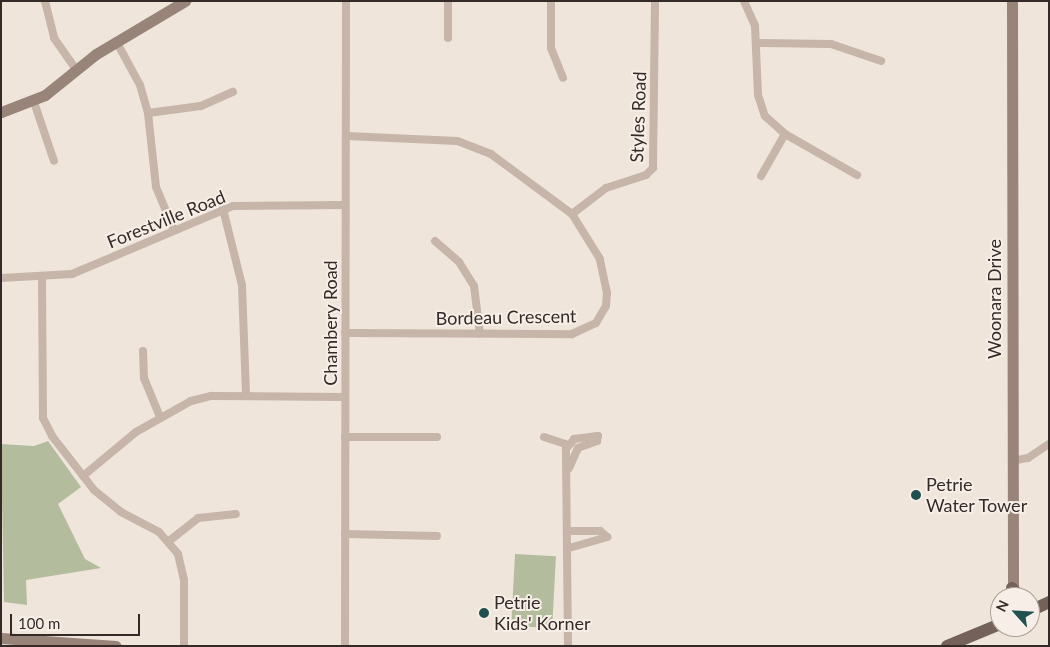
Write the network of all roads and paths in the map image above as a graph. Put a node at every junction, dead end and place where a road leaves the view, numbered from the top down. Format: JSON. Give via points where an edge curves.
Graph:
{"nodes":[{"id":1,"x":44,"y":1,"type":"edge"},
{"id":2,"x":184,"y":1,"type":"edge"},
{"id":3,"x":346,"y":1,"type":"edge"},
{"id":4,"x":448,"y":1,"type":"edge"},
{"id":5,"x":551,"y":1,"type":"edge"},
{"id":6,"x":655,"y":1,"type":"edge"},
{"id":7,"x":744,"y":1,"type":"edge"},
{"id":8,"x":1012,"y":1,"type":"edge"},
{"id":9,"x":448,"y":38,"type":"dead end"},
{"id":10,"x":116,"y":41,"type":"junction"},
{"id":11,"x":758,"y":44,"type":"junction"},
{"id":12,"x":881,"y":61,"type":"dead end"},
{"id":13,"x":76,"y":70,"type":"junction"},
{"id":14,"x":562,"y":78,"type":"dead end"},
{"id":15,"x":234,"y":92,"type":"dead end"},
{"id":16,"x":34,"y":102,"type":"junction"},
{"id":17,"x":1,"y":112,"type":"edge"},
{"id":18,"x":148,"y":113,"type":"junction"},
{"id":19,"x":785,"y":134,"type":"junction"},
{"id":20,"x":347,"y":136,"type":"junction"},
{"id":21,"x":54,"y":161,"type":"dead end"},
{"id":22,"x":857,"y":175,"type":"dead end"},
{"id":23,"x":761,"y":176,"type":"dead end"},
{"id":24,"x":346,"y":205,"type":"junction"},
{"id":25,"x":223,"y":210,"type":"junction"},
{"id":26,"x":572,"y":214,"type":"junction"},
{"id":27,"x":174,"y":230,"type":"junction"},
{"id":28,"x":435,"y":241,"type":"dead end"},
{"id":29,"x":1,"y":278,"type":"edge"},
{"id":30,"x":42,"y":278,"type":"junction"},
{"id":31,"x":345,"y":333,"type":"junction"},
{"id":32,"x":480,"y":334,"type":"junction"},
{"id":33,"x":143,"y":351,"type":"dead end"},
{"id":34,"x":246,"y":396,"type":"junction"},
{"id":35,"x":344,"y":397,"type":"junction"},
{"id":36,"x":160,"y":417,"type":"junction"},
{"id":37,"x":608,"y":436,"type":"dead end"},
{"id":38,"x":345,"y":437,"type":"junction"},
{"id":39,"x":437,"y":437,"type":"dead end"},
{"id":40,"x":544,"y":437,"type":"dead end"},
{"id":41,"x":599,"y":438,"type":"junction"},
{"id":42,"x":568,"y":444,"type":"junction"},
{"id":43,"x":1049,"y":444,"type":"edge"},
{"id":44,"x":1012,"y":461,"type":"junction"},
{"id":45,"x":569,"y":468,"type":"junction"},
{"id":46,"x":83,"y":476,"type":"junction"},
{"id":47,"x":236,"y":514,"type":"dead end"},
{"id":48,"x":569,"y":531,"type":"junction"},
{"id":49,"x":345,"y":534,"type":"junction"},
{"id":50,"x":437,"y":536,"type":"dead end"},
{"id":51,"x":169,"y":541,"type":"junction"},
{"id":52,"x":569,"y":548,"type":"junction"},
{"id":53,"x":1014,"y":587,"type":"edge"},
{"id":54,"x":990,"y":629,"type":"edge"},
{"id":55,"x":1,"y":638,"type":"edge"},
{"id":56,"x":116,"y":646,"type":"edge"},
{"id":57,"x":184,"y":646,"type":"edge"},
{"id":58,"x":345,"y":646,"type":"edge"},
{"id":59,"x":568,"y":646,"type":"edge"},
{"id":60,"x":946,"y":646,"type":"edge"}],
"edges":[{"from":1,"to":13,"type":"street","via":[[54,38]]},
{"from":2,"to":10,"type":"street"},
{"from":3,"to":20,"type":"street","name":"Chambery Road"},
{"from":4,"to":9,"type":"street"},
{"from":5,"to":14,"type":"street","via":[[551,48]]},
{"from":6,"to":26,"type":"street","name":"Styles Road","via":[[653,168],[646,175],[595,194]]},
{"from":7,"to":11,"type":"street"},
{"from":8,"to":44,"type":"street","name":"Woonara Drive"},
{"from":10,"to":13,"type":"street"},
{"from":10,"to":18,"type":"street","via":[[140,86]]},
{"from":11,"to":12,"type":"street","via":[[830,44]]},
{"from":11,"to":19,"type":"street","via":[[760,106]]},
{"from":13,"to":16,"type":"street"},
{"from":15,"to":18,"type":"street","via":[[201,106]]},
{"from":16,"to":17,"type":"street"},
{"from":16,"to":21,"type":"street"},
{"from":18,"to":27,"type":"street","via":[[156,187]]},
{"from":19,"to":22,"type":"street"},
{"from":19,"to":23,"type":"street"},
{"from":20,"to":24,"type":"street","name":"Chambery Road"},
{"from":20,"to":26,"type":"street","name":"Bordeau Crescent","via":[[436,139],[473,146],[505,163]]},
{"from":24,"to":25,"type":"street","name":"Forestville Road","via":[[244,206]]},
{"from":24,"to":31,"type":"street","name":"Chambery Road"},
{"from":25,"to":27,"type":"street","name":"Forestville Road"},
{"from":25,"to":34,"type":"street","via":[[242,285]]},
{"from":26,"to":32,"type":"street","name":"Bordeau Crescent","via":[[593,246],[605,275],[606,306],[602,316],[589,329],[572,334]]},
{"from":27,"to":30,"type":"street","name":"Forestville Road","via":[[72,274]]},
{"from":28,"to":32,"type":"street","via":[[459,262],[474,286]]},
{"from":29,"to":30,"type":"street","name":"Forestville Road"},
{"from":30,"to":46,"type":"street","via":[[43,418]]},
{"from":31,"to":32,"type":"street","name":"Bordeau Crescent"},
{"from":31,"to":35,"type":"street","name":"Chambery Road"},
{"from":33,"to":36,"type":"street","via":[[144,378]]},
{"from":34,"to":35,"type":"street"},
{"from":34,"to":36,"type":"street","via":[[200,398]]},
{"from":35,"to":38,"type":"street","name":"Chambery Road"},
{"from":36,"to":46,"type":"street"},
{"from":37,"to":41,"type":"street"},
{"from":38,"to":39,"type":"street"},
{"from":38,"to":49,"type":"street","name":"Chambery Road"},
{"from":40,"to":42,"type":"street"},
{"from":41,"to":42,"type":"street","via":[[593,434],[574,438]]},
{"from":41,"to":45,"type":"street","via":[[578,448]]},
{"from":42,"to":45,"type":"street"},
{"from":43,"to":44,"type":"street","via":[[1028,458]]},
{"from":44,"to":53,"type":"street","name":"Woonara Drive"},
{"from":45,"to":48,"type":"street"},
{"from":46,"to":51,"type":"street","via":[[109,503]]},
{"from":47,"to":51,"type":"street","via":[[198,518]]},
{"from":48,"to":52,"type":"street"},
{"from":48,"to":52,"type":"street","via":[[600,531],[607,537]]},
{"from":49,"to":50,"type":"street"},
{"from":49,"to":58,"type":"street","name":"Chambery Road"},
{"from":51,"to":57,"type":"street","via":[[182,566]]},
{"from":52,"to":59,"type":"street"},
{"from":54,"to":60,"type":"main road"},
{"from":55,"to":56,"type":"street"}]}
